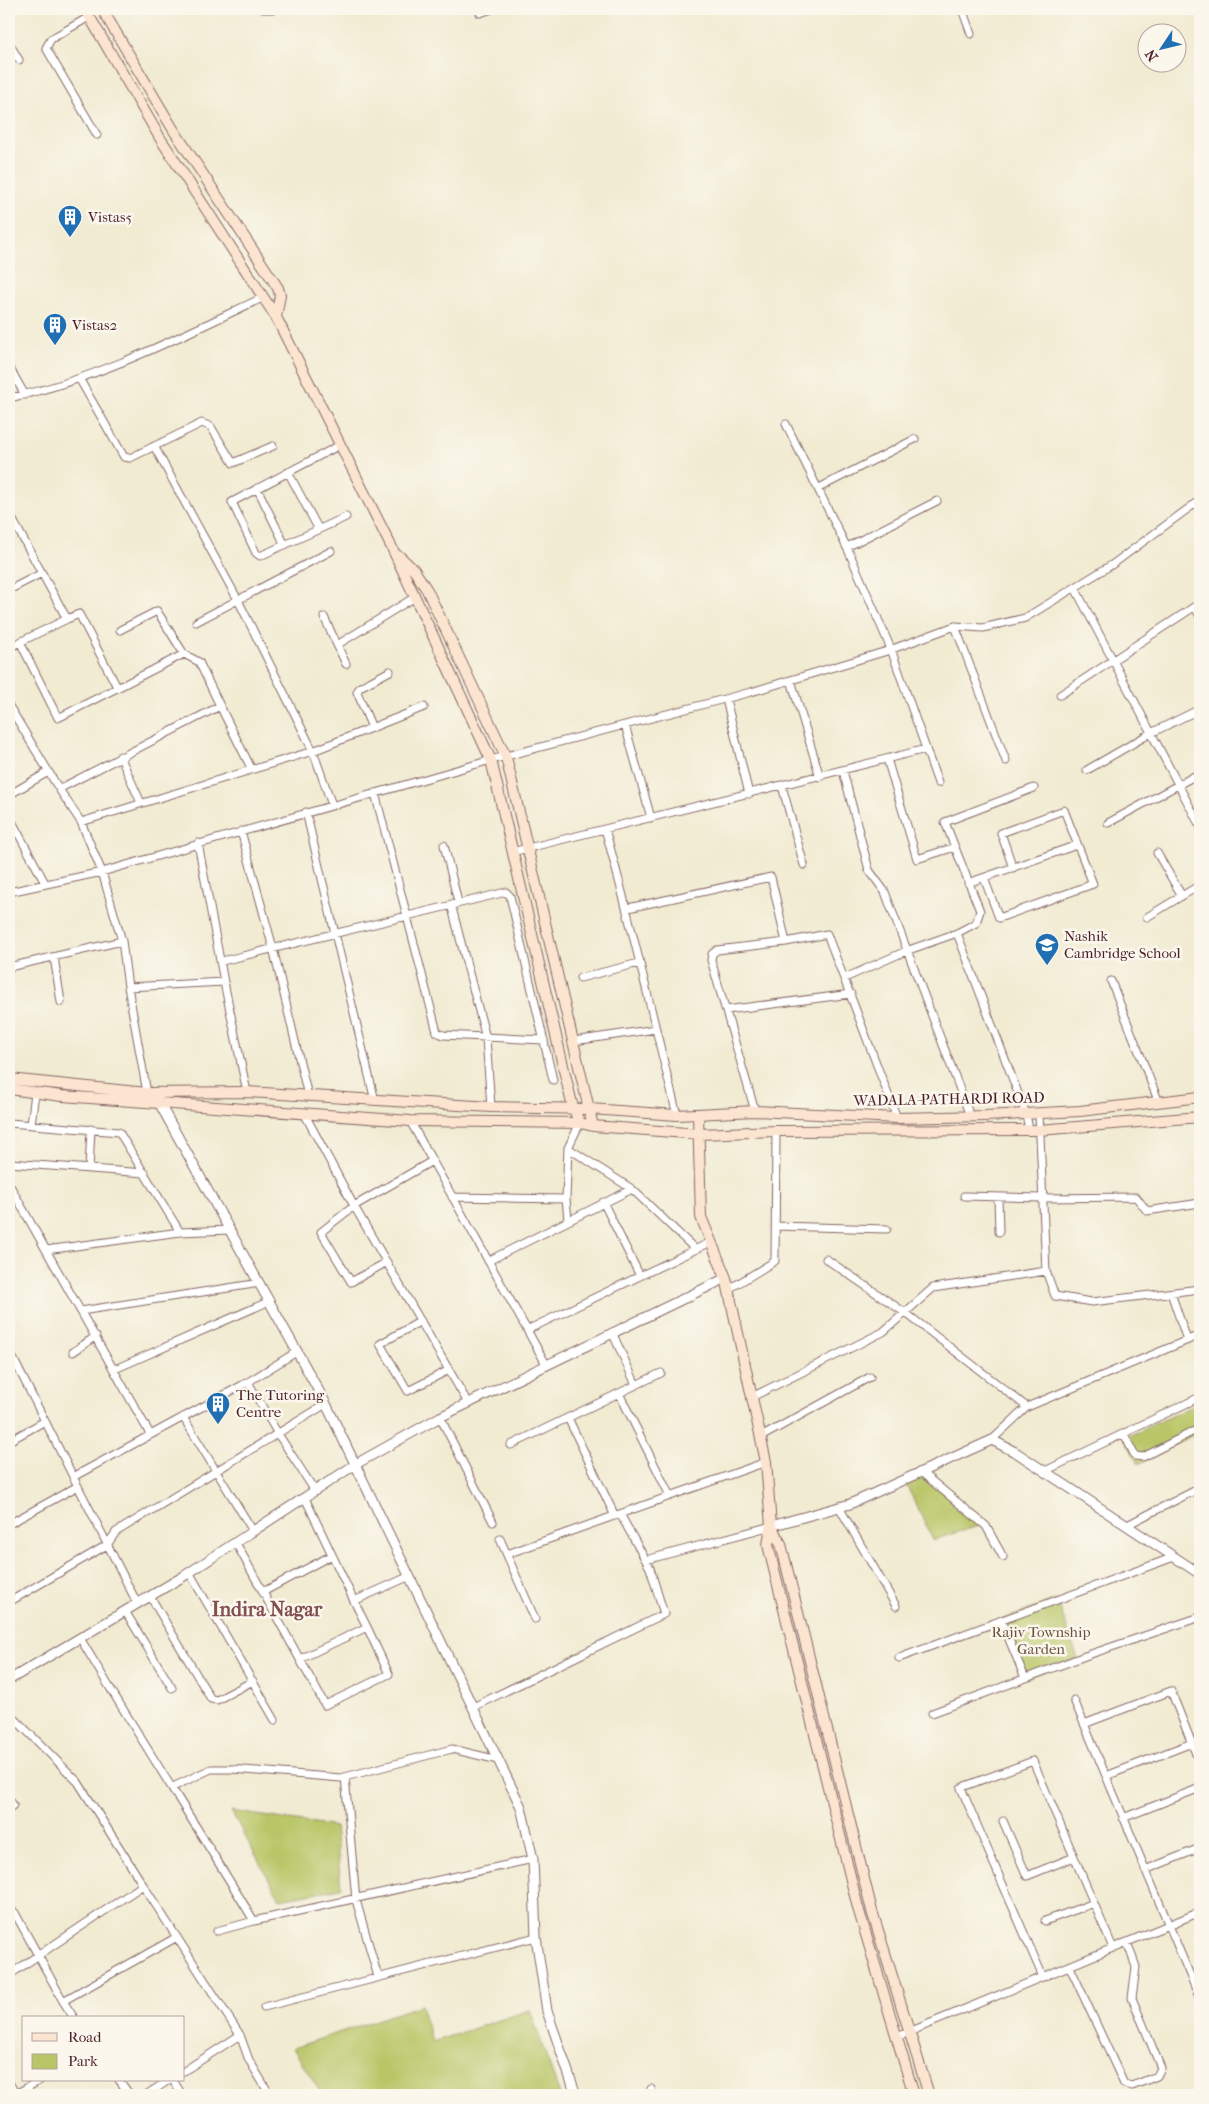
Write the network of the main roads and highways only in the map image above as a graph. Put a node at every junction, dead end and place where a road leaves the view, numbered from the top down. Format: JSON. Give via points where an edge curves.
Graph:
{"nodes":[{"id":1,"x":102,"y":9,"type":"edge"},
{"id":2,"x":87,"y":13,"type":"edge"},
{"id":3,"x":276,"y":317,"type":"junction"},
{"id":4,"x":393,"y":550,"type":"junction"},
{"id":5,"x":9,"y":1079,"type":"edge"},
{"id":6,"x":9,"y":1089,"type":"edge"},
{"id":7,"x":153,"y":1096,"type":"junction"},
{"id":8,"x":1200,"y":1097,"type":"edge"},
{"id":9,"x":573,"y":1108,"type":"junction"},
{"id":10,"x":590,"y":1109,"type":"junction"},
{"id":11,"x":698,"y":1114,"type":"junction"},
{"id":12,"x":1200,"y":1117,"type":"edge"},
{"id":13,"x":580,"y":1123,"type":"junction"},
{"id":14,"x":593,"y":1126,"type":"junction"},
{"id":15,"x":700,"y":1134,"type":"junction"},
{"id":16,"x":771,"y":1526,"type":"junction"},
{"id":17,"x":914,"y":2095,"type":"edge"},
{"id":18,"x":929,"y":2095,"type":"edge"}],
"edges":[{"from":1,"to":3,"type":"main road","via":[[173,129],[278,288]]},
{"from":2,"to":3,"type":"main road","via":[[160,138]]},
{"from":3,"to":4,"type":"main road"},
{"from":4,"to":9,"type":"main road","via":[[491,760]]},
{"from":4,"to":10,"type":"main road","via":[[414,570],[427,590],[506,756]]},
{"from":5,"to":7,"type":"main road"},
{"from":6,"to":7,"type":"main road","via":[[35,1093]]},
{"from":7,"to":9,"type":"main road","name":"WADALA-PATHARDI ROAD","via":[[247,1092],[491,1107]]},
{"from":7,"to":13,"type":"main road","name":"WADALA-PATHARDI ROAD","via":[[410,1121]]},
{"from":8,"to":11,"type":"main road","name":"WADALA-PATHARDI ROAD","via":[[1038,1114],[897,1118],[755,1111]]},
{"from":9,"to":10,"type":"main road","name":"WADALA-PATHARDI ROAD"},
{"from":9,"to":13,"type":"main road"},
{"from":10,"to":11,"type":"main road","name":"WADALA-PATHARDI ROAD"},
{"from":10,"to":14,"type":"main road"},
{"from":11,"to":15,"type":"main road"},
{"from":12,"to":15,"type":"main road","name":"WADALA-PATHARDI ROAD","via":[[1034,1130]]},
{"from":13,"to":14,"type":"main road","name":"WADALA-PATHARDI ROAD"},
{"from":14,"to":15,"type":"main road","name":"WADALA-PATHARDI ROAD"},
{"from":15,"to":16,"type":"main road","via":[[701,1217],[729,1289],[766,1462]]},
{"from":16,"to":17,"type":"main road","via":[[770,1554],[858,1908]]},
{"from":16,"to":18,"type":"main road","via":[[781,1544],[872,1911]]}]}
